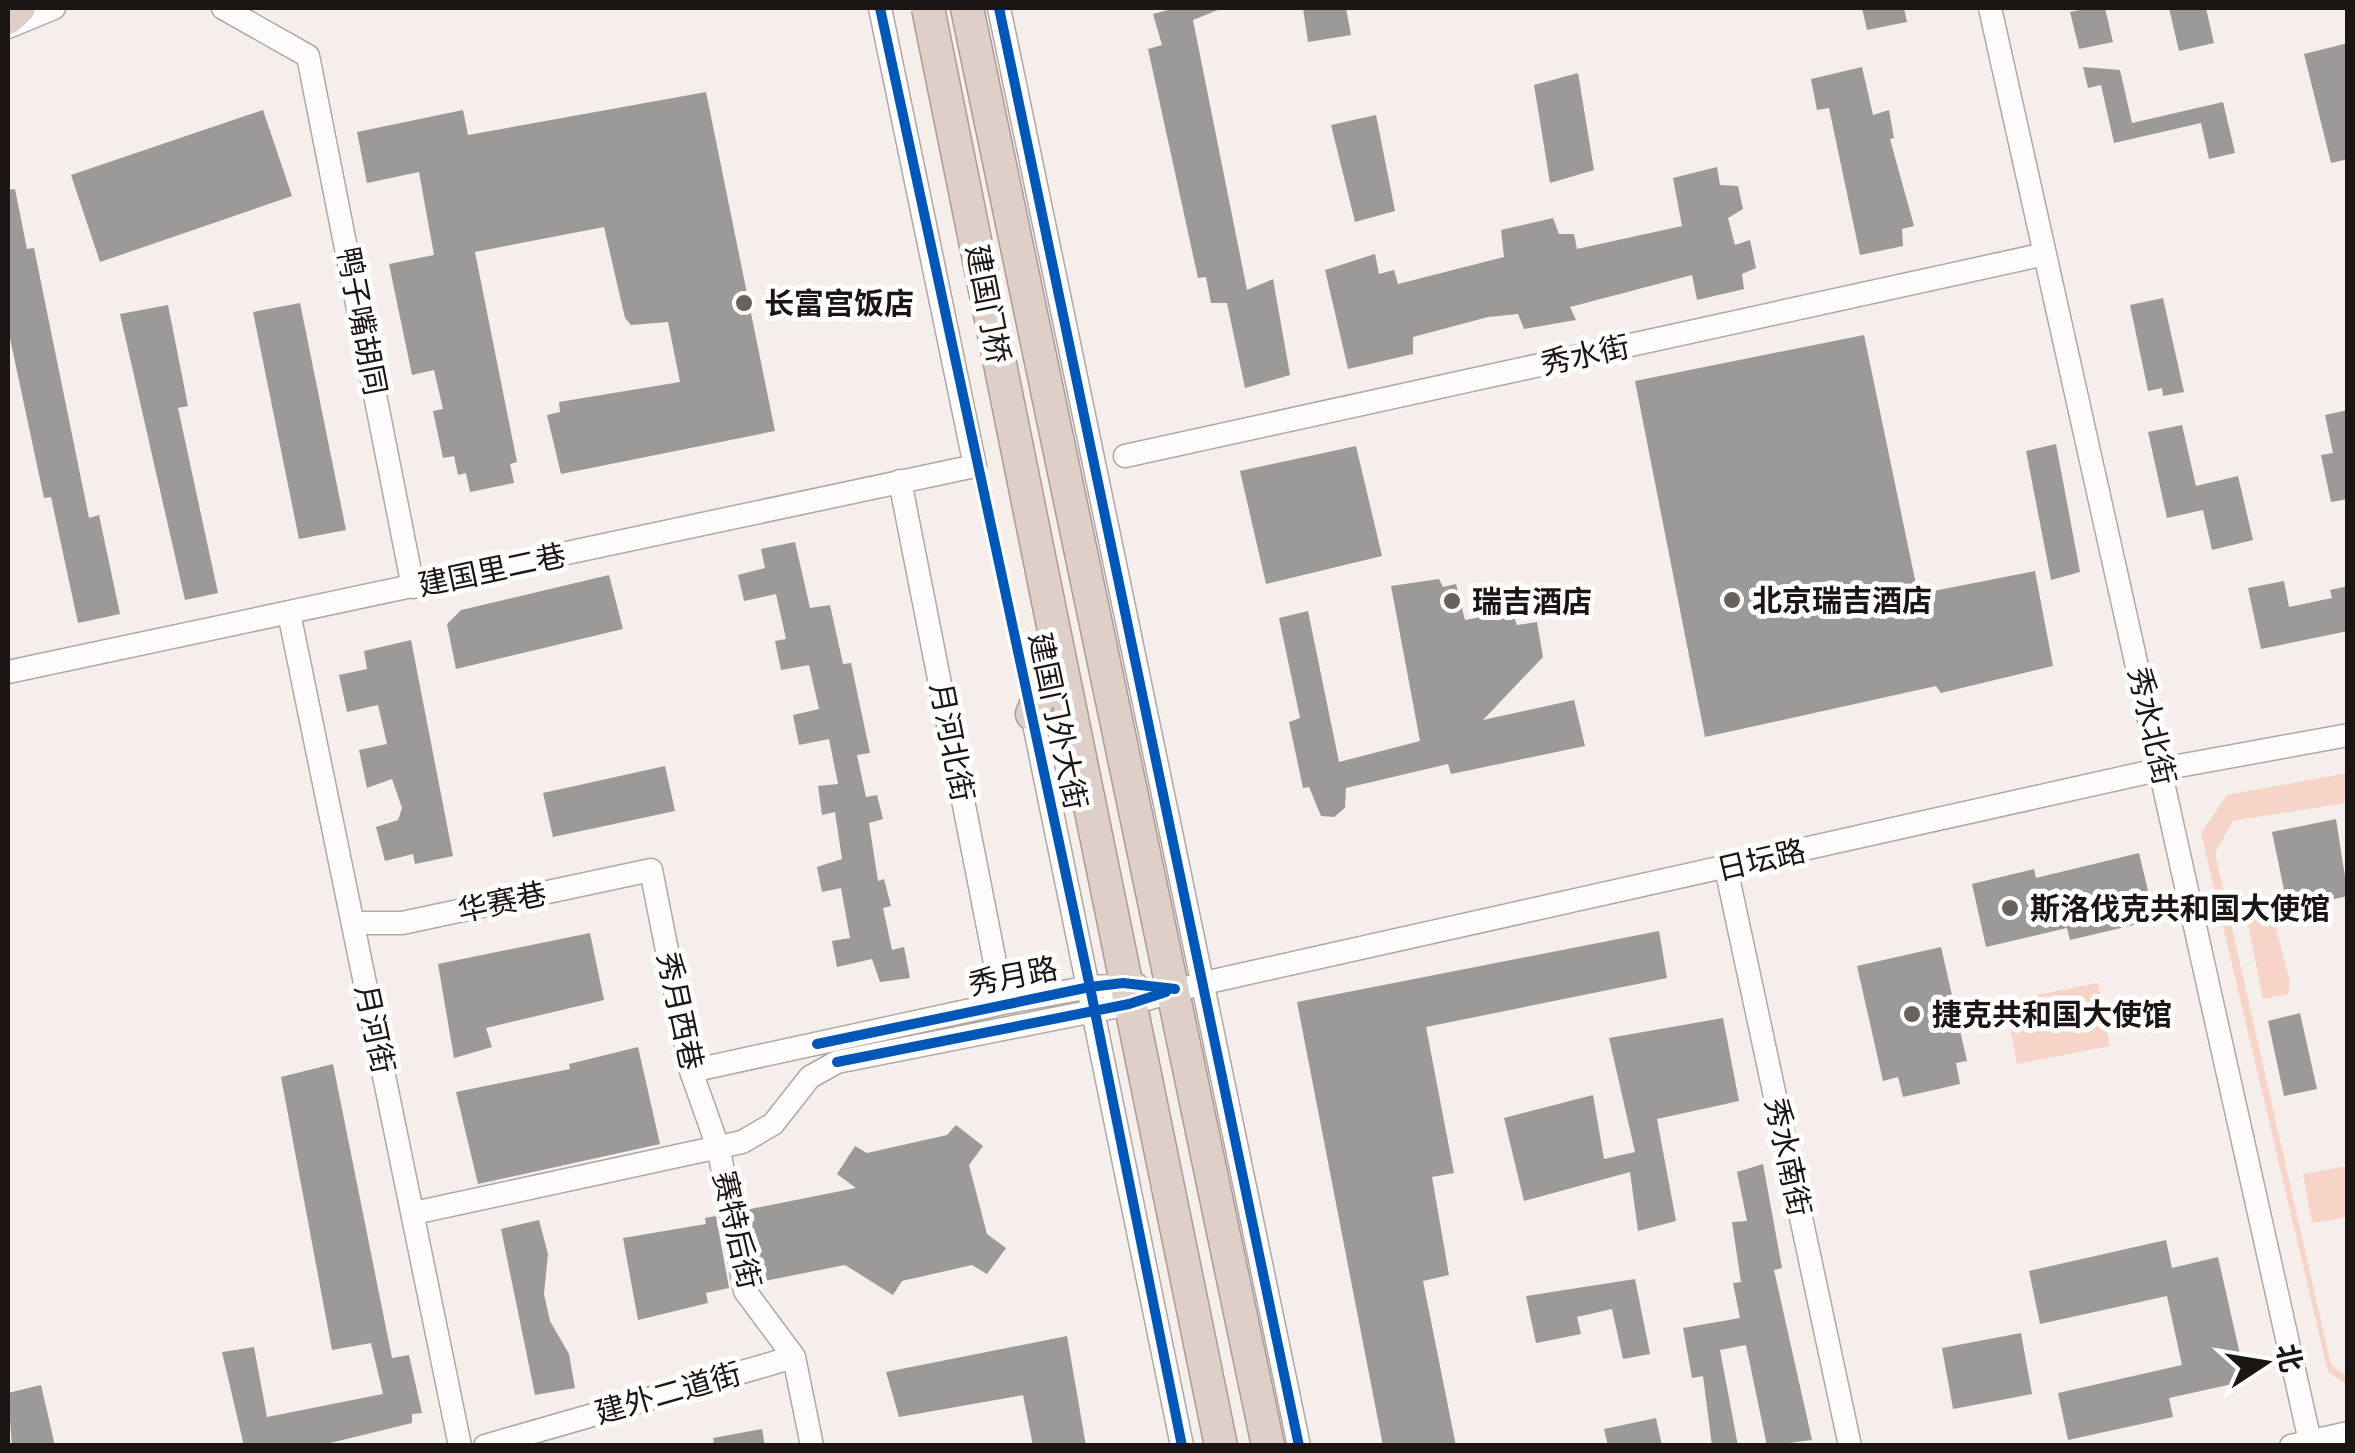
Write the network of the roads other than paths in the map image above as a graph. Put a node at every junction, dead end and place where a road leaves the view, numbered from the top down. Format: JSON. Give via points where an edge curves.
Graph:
{"nodes":[{"id":1,"x":18,"y":8,"type":"edge"},
{"id":2,"x":54,"y":8,"type":"edge"},
{"id":3,"x":223,"y":8,"type":"edge"},
{"id":4,"x":880,"y":8,"type":"edge"},
{"id":5,"x":928,"y":8,"type":"edge"},
{"id":6,"x":967,"y":8,"type":"edge"},
{"id":7,"x":998,"y":8,"type":"edge"},
{"id":8,"x":1990,"y":8,"type":"edge"},
{"id":9,"x":8,"y":18,"type":"edge"},
{"id":10,"x":8,"y":27,"type":"edge"},
{"id":11,"x":2046,"y":254,"type":"junction"},
{"id":12,"x":1124,"y":456,"type":"dead end"},
{"id":13,"x":900,"y":481,"type":"junction"},
{"id":14,"x":414,"y":587,"type":"junction"},
{"id":15,"x":1086,"y":588,"type":"joint"},
{"id":16,"x":1048,"y":601,"type":"joint"},
{"id":17,"x":289,"y":613,"type":"junction"},
{"id":18,"x":1058,"y":653,"type":"junction"},
{"id":19,"x":8,"y":672,"type":"edge"},
{"id":20,"x":1032,"y":714,"type":"joint"},
{"id":21,"x":2348,"y":735,"type":"edge"},
{"id":22,"x":2162,"y":769,"type":"junction"},
{"id":23,"x":1726,"y":868,"type":"junction"},
{"id":24,"x":651,"y":870,"type":"joint"},
{"id":25,"x":352,"y":923,"type":"junction"},
{"id":26,"x":1190,"y":986,"type":"junction"},
{"id":27,"x":1090,"y":987,"type":"junction"},
{"id":28,"x":1126,"y":994,"type":"junction"},
{"id":29,"x":1003,"y":1003,"type":"junction"},
{"id":30,"x":1094,"y":1011,"type":"junction"},
{"id":31,"x":691,"y":1071,"type":"junction"},
{"id":32,"x":718,"y":1150,"type":"junction"},
{"id":33,"x":414,"y":1213,"type":"junction"},
{"id":34,"x":794,"y":1357,"type":"junction"},
{"id":35,"x":2348,"y":1434,"type":"edge"},
{"id":36,"x":2304,"y":1444,"type":"edge"},
{"id":37,"x":460,"y":1446,"type":"edge"},
{"id":38,"x":485,"y":1446,"type":"edge"},
{"id":39,"x":812,"y":1446,"type":"edge"},
{"id":40,"x":1182,"y":1446,"type":"edge"},
{"id":41,"x":1221,"y":1446,"type":"edge"},
{"id":42,"x":1268,"y":1446,"type":"edge"},
{"id":43,"x":1299,"y":1446,"type":"edge"},
{"id":44,"x":1850,"y":1446,"type":"edge"}],
"edges":[{"from":1,"to":9,"type":"highway"},
{"from":2,"to":10,"type":"street"},
{"from":3,"to":14,"type":"street","name":"鸭子嘴胡同","via":[[308,56]]},
{"from":4,"to":13,"type":"street","name":"建国里二巷","via":[[975,466]]},
{"from":5,"to":16,"type":"highway","name":"建国门桥","bridge":true},
{"from":6,"to":15,"type":"highway","name":"建国门桥"},
{"from":7,"to":26,"type":"street","name":"建国门外大街"},
{"from":8,"to":11,"type":"street","name":"秀水北街"},
{"from":11,"to":12,"type":"street","name":"秀水街"},
{"from":11,"to":22,"type":"street","name":"秀水北街"},
{"from":13,"to":14,"type":"street","name":"建国里二巷"},
{"from":13,"to":29,"type":"street","name":"月河北街"},
{"from":14,"to":17,"type":"street","name":"建国里二巷"},
{"from":15,"to":26,"type":"highway","name":"建国门外大街"},
{"from":16,"to":18,"type":"highway","name":"建国门外大街"},
{"from":17,"to":19,"type":"street","name":"建国里二巷"},
{"from":17,"to":25,"type":"street","name":"月河街"},
{"from":18,"to":20,"type":"highway"},
{"from":18,"to":28,"type":"highway","name":"建国门外大街"},
{"from":20,"to":27,"type":"street","name":"建国门外大街"},
{"from":21,"to":22,"type":"street","name":"日坛路"},
{"from":22,"to":23,"type":"street","name":"日坛路"},
{"from":22,"to":36,"type":"street","name":"秀水北街"},
{"from":23,"to":26,"type":"street","name":"日坛路"},
{"from":23,"to":44,"type":"street","name":"秀水南街"},
{"from":24,"to":25,"type":"street","name":"华赛巷","via":[[402,923]]},
{"from":24,"to":31,"type":"street","name":"秀月西巷"},
{"from":25,"to":33,"type":"street","name":"月河街"},
{"from":26,"to":28,"type":"street","name":"秀月路"},
{"from":26,"to":42,"type":"highway","name":"建国门外大街"},
{"from":26,"to":43,"type":"street","name":"建国门外大街"},
{"from":27,"to":28,"type":"street","name":"秀月路"},
{"from":27,"to":29,"type":"street","name":"秀月路"},
{"from":27,"to":30,"type":"street","name":"建国门外大街"},
{"from":28,"to":30,"type":"street","name":"秀月路"},
{"from":28,"to":41,"type":"highway","name":"建国门外大街"},
{"from":29,"to":31,"type":"street","name":"秀月路"},
{"from":30,"to":32,"type":"street","name":"秀月路","via":[[837,1062],[810,1077],[773,1124]]},
{"from":30,"to":40,"type":"street","name":"建国门外大街"},
{"from":31,"to":32,"type":"street","name":"秀月西巷"},
{"from":32,"to":33,"type":"street"},
{"from":32,"to":34,"type":"street","name":"赛特后街","via":[[745,1291]]},
{"from":33,"to":37,"type":"street","name":"月河街"},
{"from":34,"to":38,"type":"street","name":"建外二道街"},
{"from":34,"to":39,"type":"street"},
{"from":35,"to":36,"type":"street"}]}
